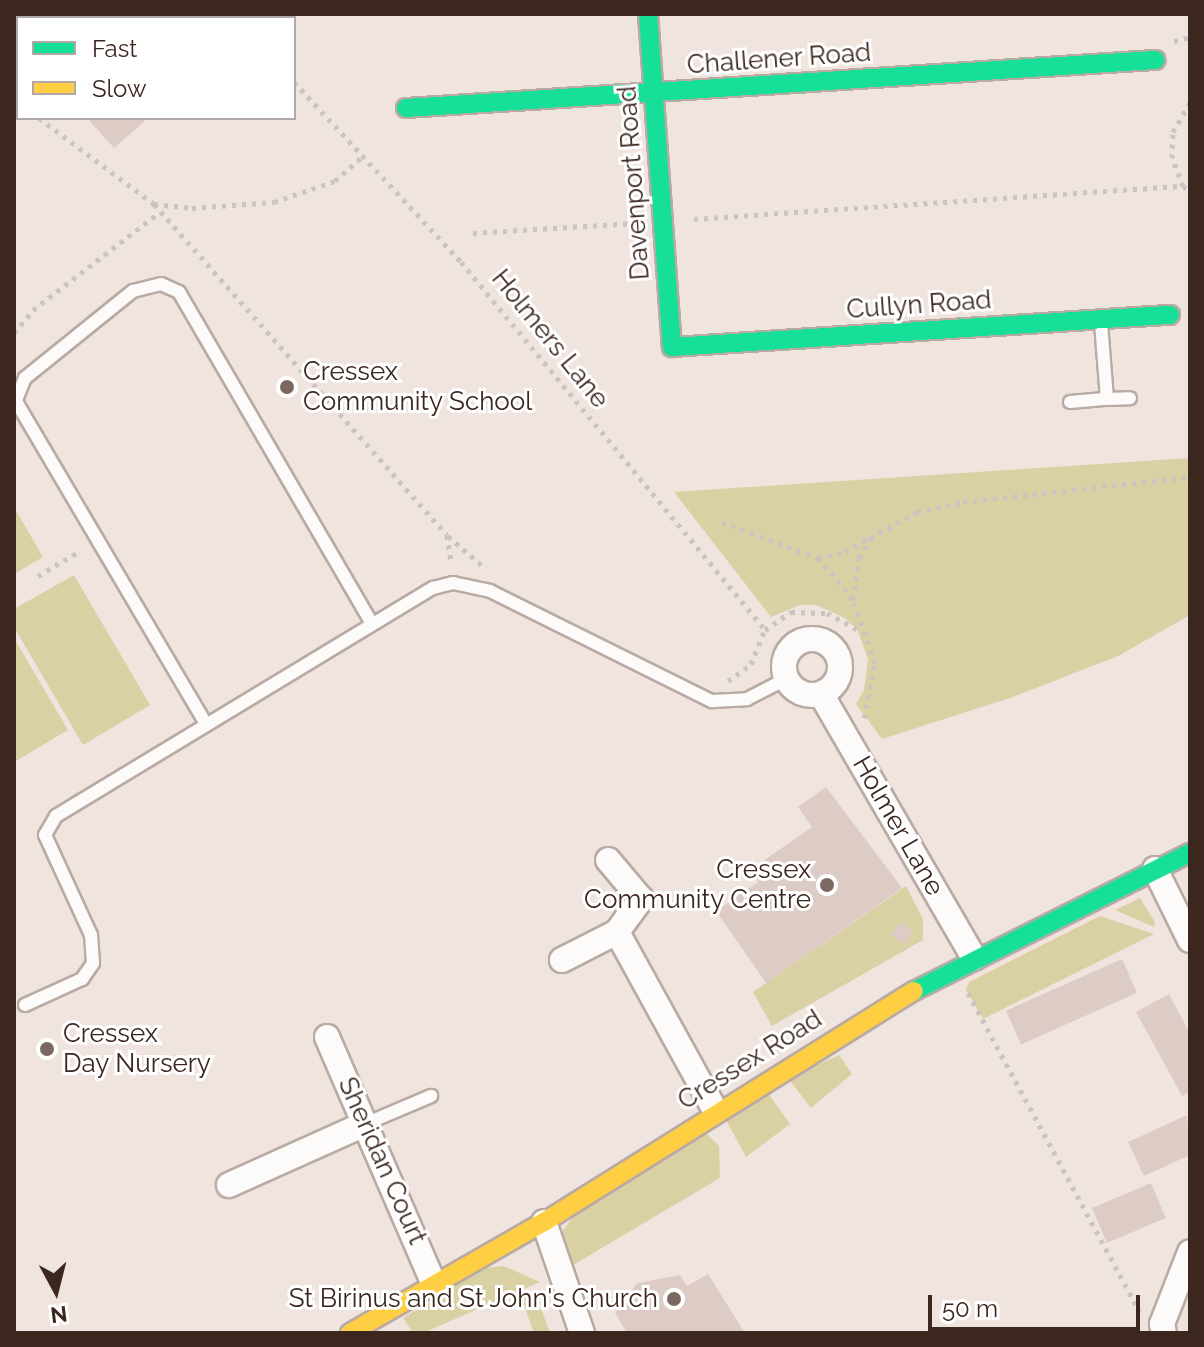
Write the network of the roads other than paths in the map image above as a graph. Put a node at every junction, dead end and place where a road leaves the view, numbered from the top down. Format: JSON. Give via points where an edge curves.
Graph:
{"nodes":[{"id":1,"x":648,"y":14,"type":"edge"},
{"id":2,"x":1155,"y":60,"type":"dead end"},
{"id":3,"x":653,"y":94,"type":"junction"},
{"id":4,"x":406,"y":108,"type":"dead end"},
{"id":5,"x":1170,"y":315,"type":"dead end"},
{"id":6,"x":1101,"y":320,"type":"junction"},
{"id":7,"x":672,"y":347,"type":"joint"},
{"id":8,"x":1130,"y":398,"type":"dead end"},
{"id":9,"x":15,"y":399,"type":"edge"},
{"id":10,"x":1107,"y":399,"type":"junction"},
{"id":11,"x":1070,"y":402,"type":"dead end"},
{"id":12,"x":371,"y":622,"type":"junction"},
{"id":13,"x":786,"y":679,"type":"junction"},
{"id":14,"x":821,"y":694,"type":"junction"},
{"id":15,"x":205,"y":722,"type":"junction"},
{"id":16,"x":1190,"y":853,"type":"edge"},
{"id":17,"x":608,"y":860,"type":"dead end"},
{"id":18,"x":1155,"y":869,"type":"junction"},
{"id":19,"x":617,"y":932,"type":"junction"},
{"id":20,"x":1190,"y":940,"type":"edge"},
{"id":21,"x":562,"y":960,"type":"dead end"},
{"id":22,"x":964,"y":964,"type":"junction"},
{"id":23,"x":25,"y":1005,"type":"dead end"},
{"id":24,"x":327,"y":1037,"type":"dead end"},
{"id":25,"x":431,"y":1096,"type":"dead end"},
{"id":26,"x":715,"y":1110,"type":"junction"},
{"id":27,"x":365,"y":1124,"type":"junction"},
{"id":28,"x":229,"y":1185,"type":"dead end"},
{"id":29,"x":544,"y":1222,"type":"junction"},
{"id":30,"x":1190,"y":1252,"type":"edge"},
{"id":31,"x":435,"y":1286,"type":"junction"},
{"id":32,"x":1163,"y":1328,"type":"edge"},
{"id":33,"x":350,"y":1333,"type":"edge"},
{"id":34,"x":582,"y":1333,"type":"edge"}],
"edges":[{"from":1,"to":3,"type":"street","name":"Davenport Road"},
{"from":2,"to":3,"type":"street","name":"Challener Road"},
{"from":3,"to":4,"type":"street","name":"Challener Road"},
{"from":3,"to":7,"type":"street","name":"Davenport Road"},
{"from":5,"to":6,"type":"street","name":"Cullyn Road"},
{"from":6,"to":7,"type":"street","name":"Cullyn Road"},
{"from":6,"to":10,"type":"lane"},
{"from":8,"to":10,"type":"lane"},
{"from":9,"to":12,"type":"lane","via":[[25,378],[133,291],[161,284],[179,292]]},
{"from":9,"to":15,"type":"lane"},
{"from":10,"to":11,"type":"lane"},
{"from":12,"to":13,"type":"lane","via":[[433,588],[453,583],[490,591],[712,701],[747,699]]},
{"from":12,"to":15,"type":"lane"},
{"from":13,"to":14,"type":"street","via":[[803,694]]},
{"from":13,"to":14,"type":"street","via":[[783,665],[790,648],[807,638],[826,642],[841,666],[836,683]]},
{"from":14,"to":22,"type":"street","name":"Holmer Lane"},
{"from":15,"to":23,"type":"lane","via":[[56,816],[45,835],[91,935],[93,963],[82,979]]},
{"from":16,"to":18,"type":"street","name":"Cressex Road"},
{"from":17,"to":19,"type":"street","via":[[641,899]]},
{"from":18,"to":20,"type":"street"},
{"from":18,"to":22,"type":"street","name":"Cressex Road"},
{"from":19,"to":21,"type":"street"},
{"from":19,"to":26,"type":"street"},
{"from":22,"to":26,"type":"street","name":"Cressex Road"},
{"from":24,"to":27,"type":"street","name":"Sheridan Court"},
{"from":25,"to":27,"type":"lane"},
{"from":26,"to":29,"type":"street","name":"Cressex Road"},
{"from":27,"to":28,"type":"street"},
{"from":27,"to":31,"type":"street","name":"Sheridan Court"},
{"from":29,"to":31,"type":"street","name":"Cressex Road"},
{"from":29,"to":34,"type":"street"},
{"from":30,"to":32,"type":"street"},
{"from":31,"to":33,"type":"street","name":"Cressex Road"}]}
